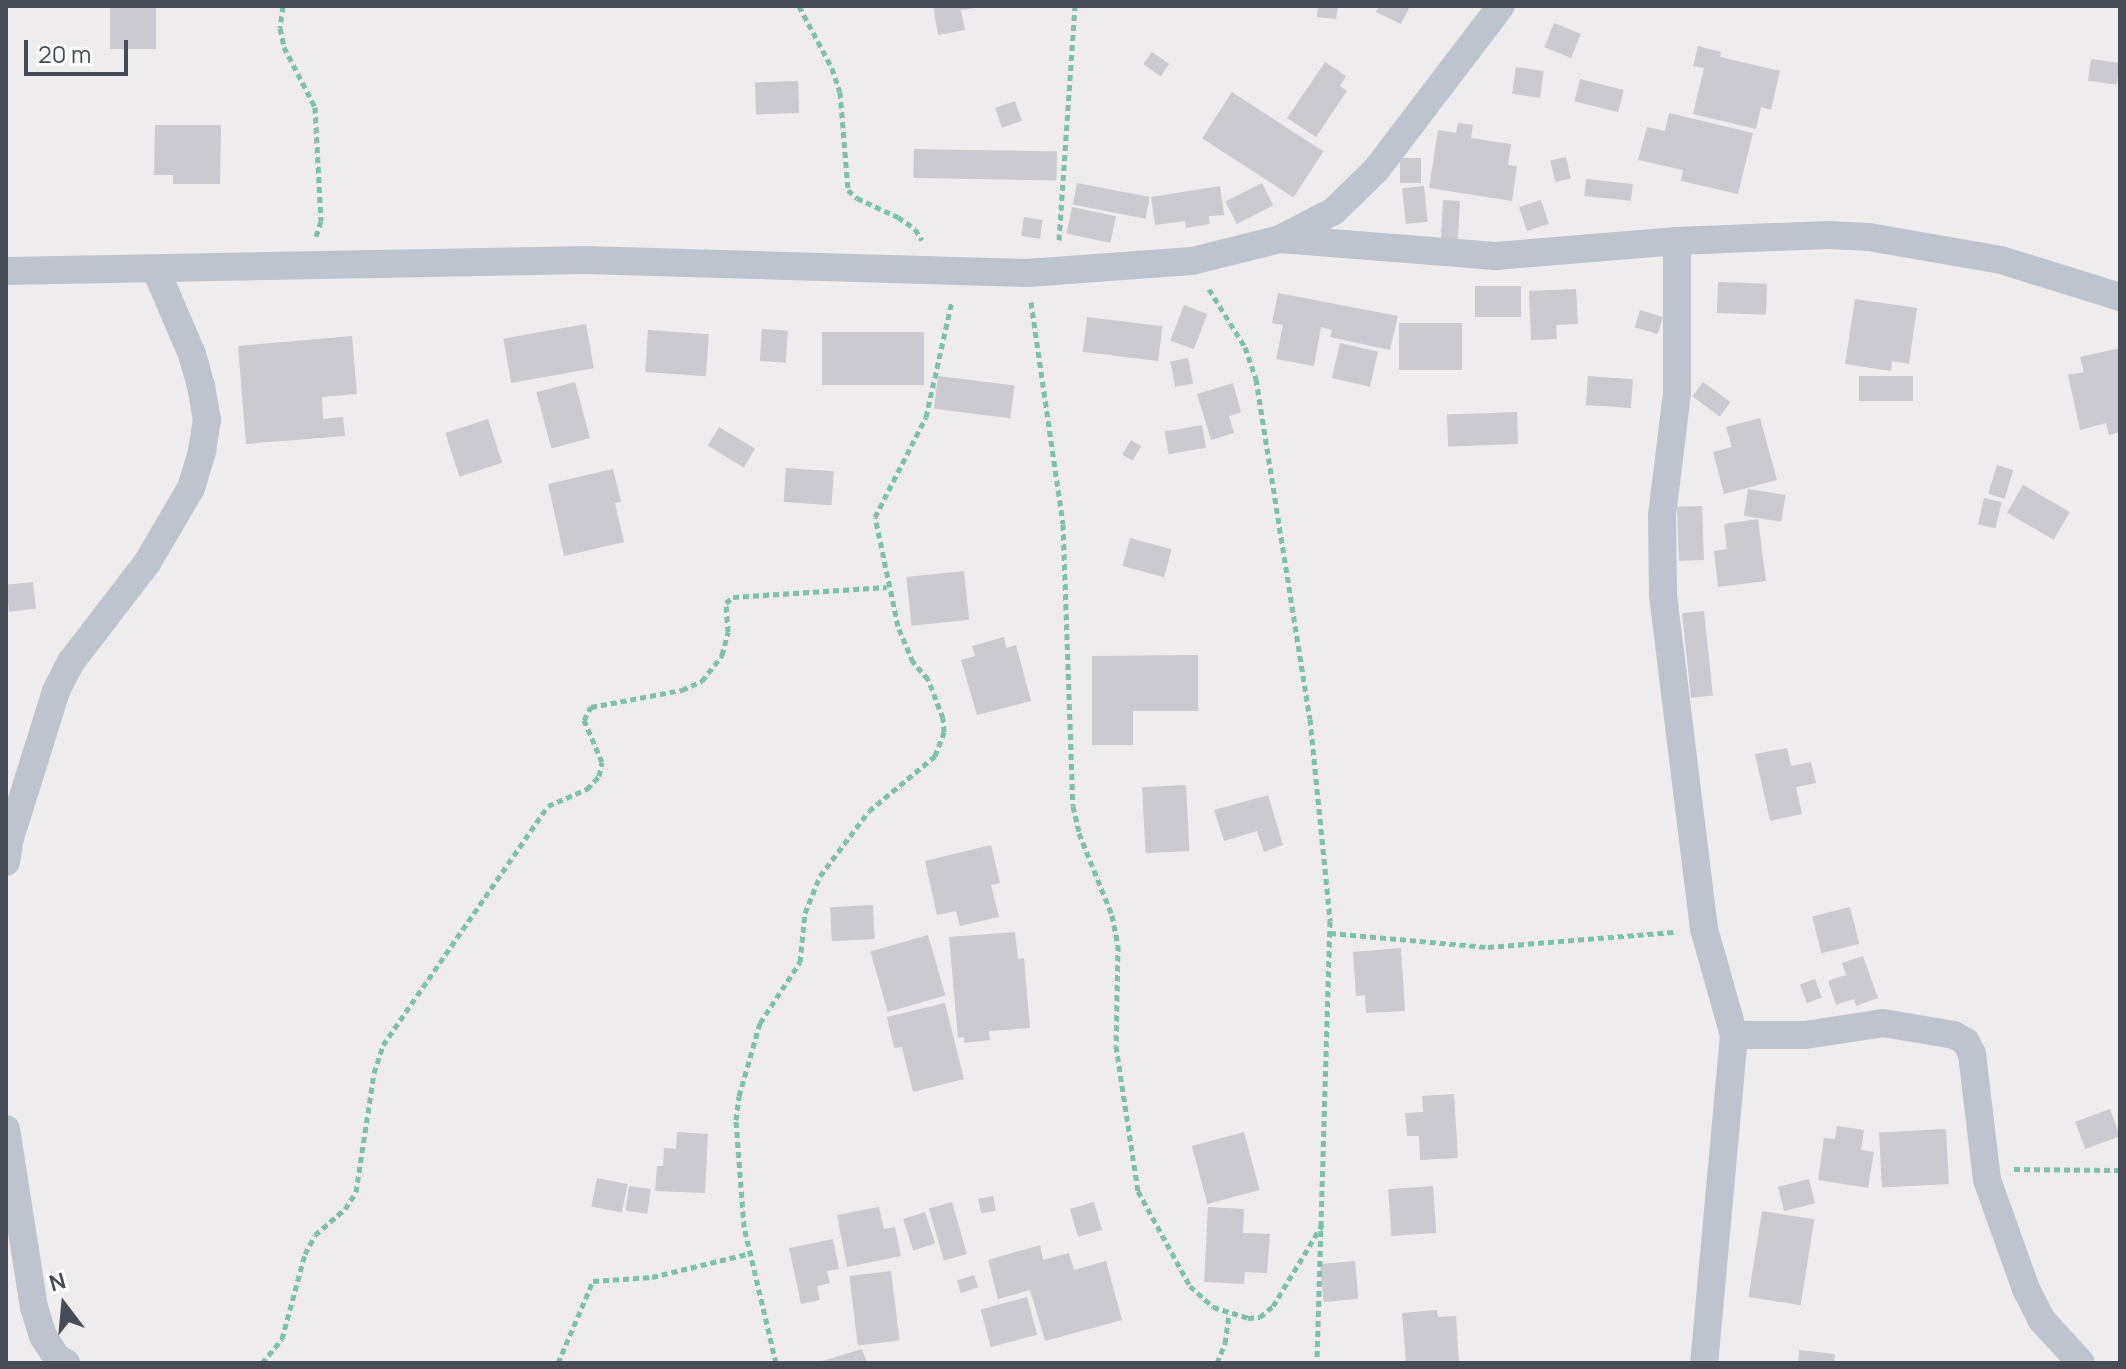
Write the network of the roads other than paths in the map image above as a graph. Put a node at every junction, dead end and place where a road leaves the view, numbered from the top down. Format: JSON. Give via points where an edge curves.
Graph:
{"nodes":[{"id":1,"x":1498,"y":7,"type":"edge"},
{"id":2,"x":1280,"y":239,"type":"junction"},
{"id":3,"x":1677,"y":241,"type":"junction"},
{"id":4,"x":156,"y":270,"type":"junction"},
{"id":5,"x":6,"y":271,"type":"edge"},
{"id":6,"x":2120,"y":297,"type":"edge"},
{"id":7,"x":6,"y":862,"type":"edge"},
{"id":8,"x":1734,"y":1035,"type":"junction"},
{"id":9,"x":6,"y":1129,"type":"edge"},
{"id":10,"x":58,"y":1361,"type":"edge"},
{"id":11,"x":1704,"y":1363,"type":"edge"},
{"id":12,"x":2081,"y":1363,"type":"edge"}],
"edges":[{"from":1,"to":2,"type":"street","via":[[1376,170],[1334,211]]},
{"from":2,"to":3,"type":"street","via":[[1495,256]]},
{"from":2,"to":4,"type":"street","via":[[1192,261],[1027,273],[585,260]]},
{"from":3,"to":6,"type":"street","via":[[1869,237],[2001,260]]},
{"from":3,"to":8,"type":"street","via":[[1675,431],[1662,515],[1661,563],[1704,929]]},
{"from":4,"to":5,"type":"street"},
{"from":4,"to":7,"type":"street","via":[[201,386],[207,420],[202,451],[191,488],[147,563],[71,662],[56,691]]},
{"from":8,"to":11,"type":"street"},
{"from":8,"to":12,"type":"street","via":[[1805,1035],[1883,1023],[1954,1035],[1966,1042],[1972,1054],[1987,1180],[2030,1298],[2041,1319]]},
{"from":9,"to":10,"type":"street","via":[[34,1307]]}]}
